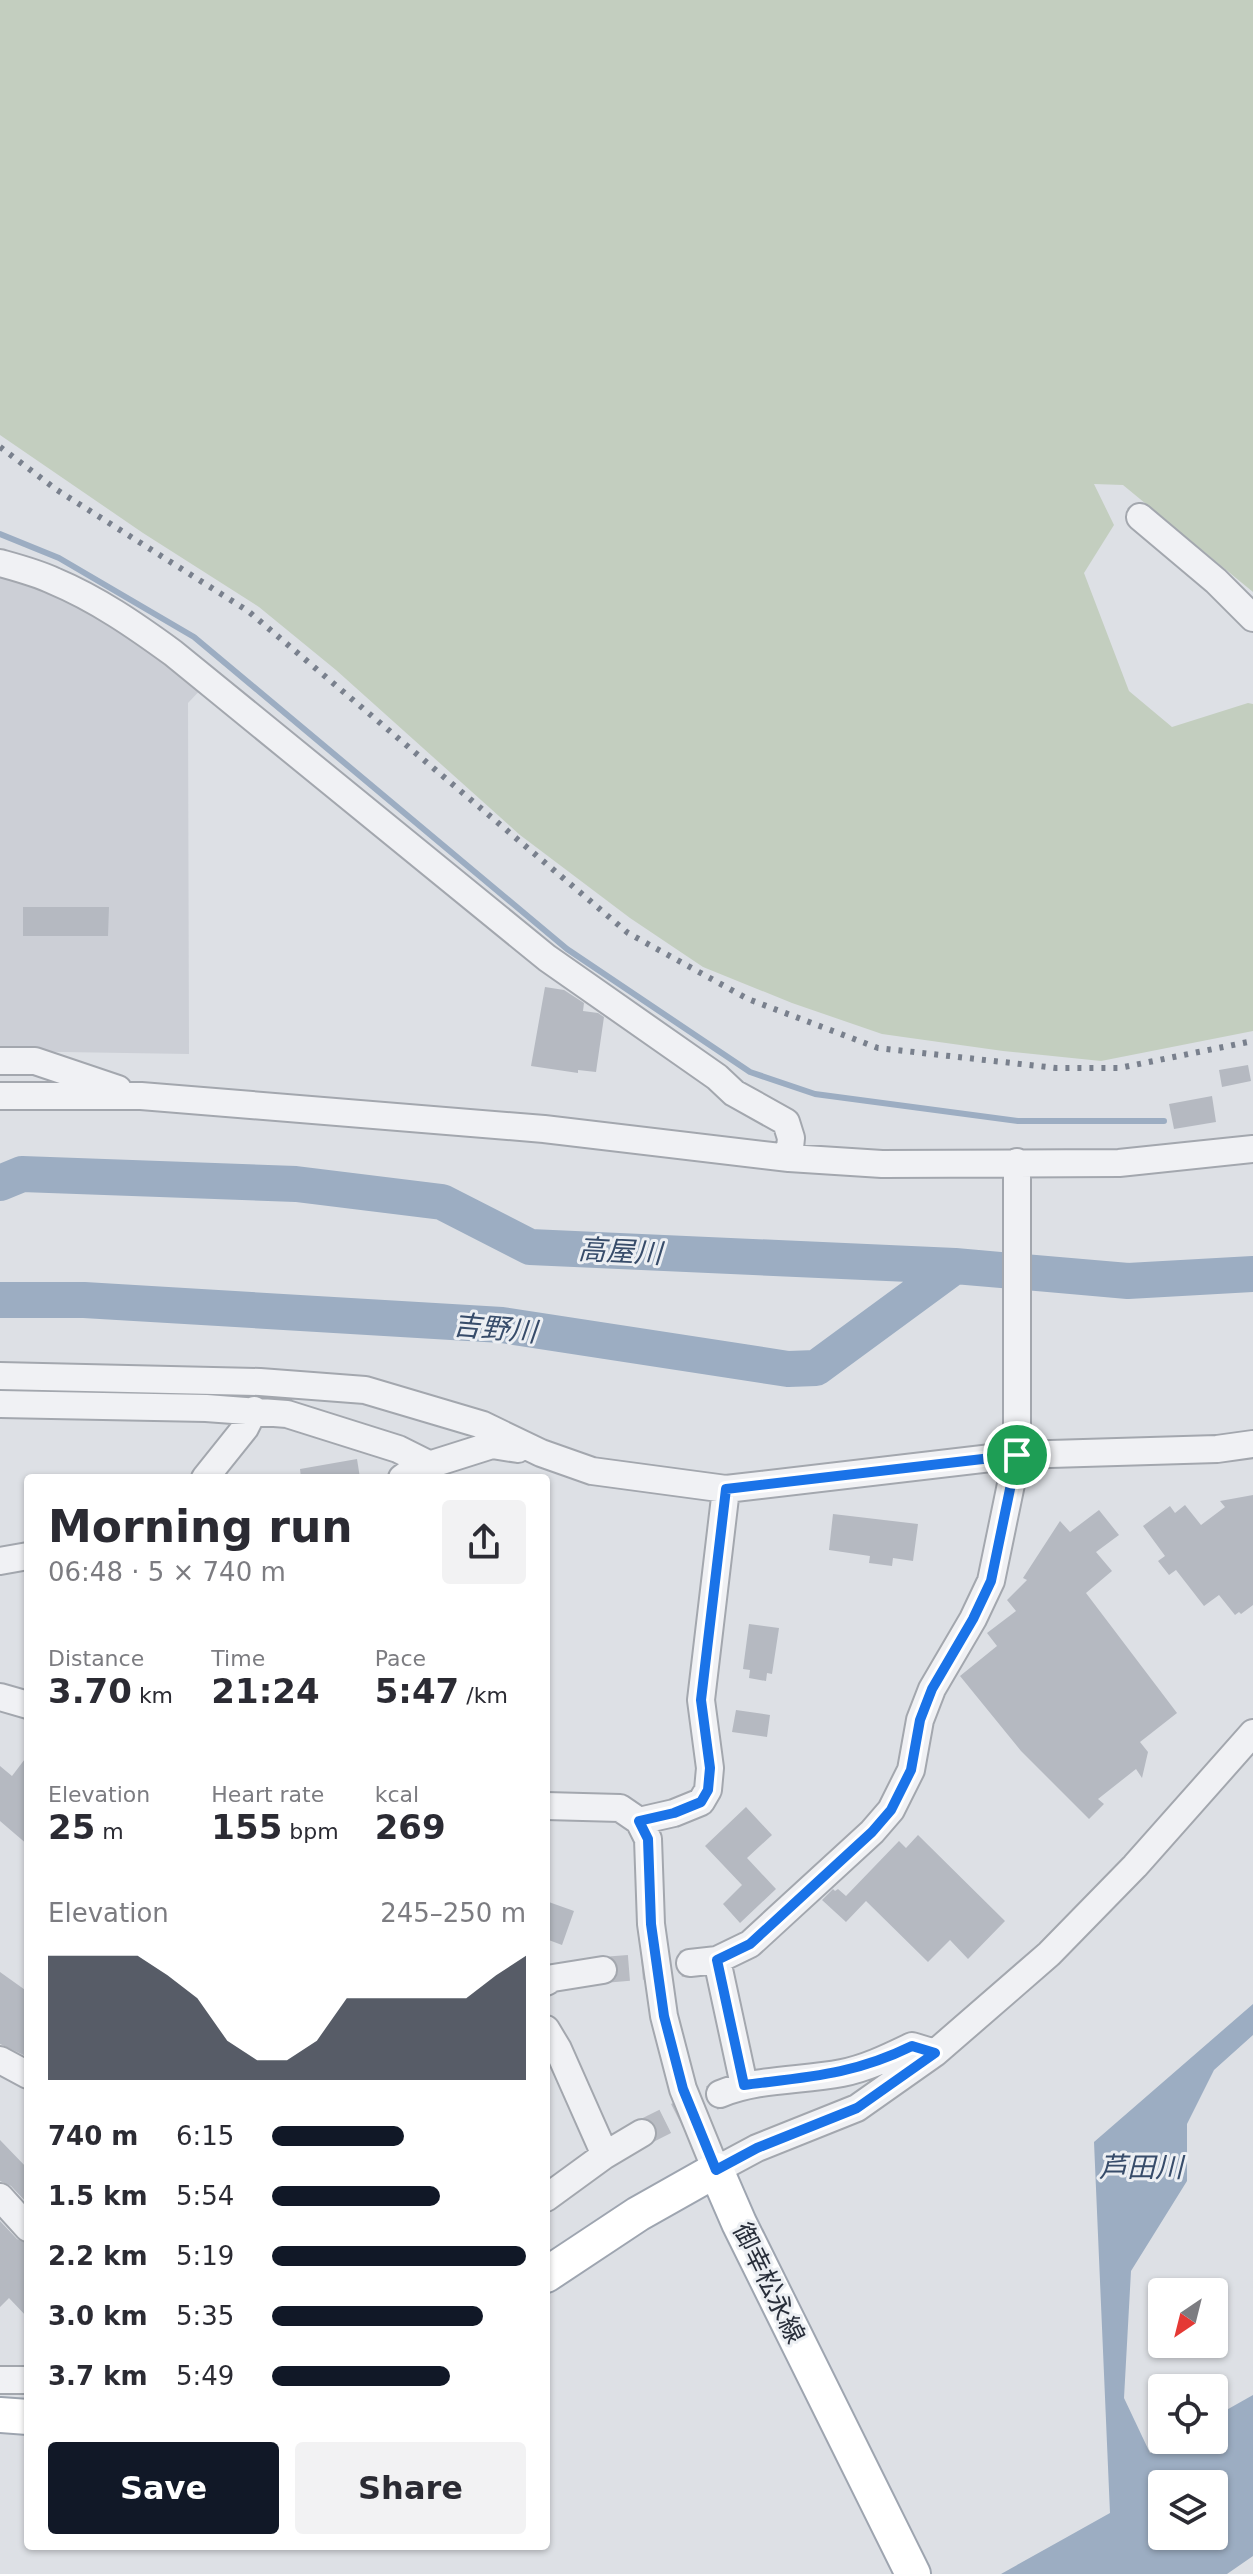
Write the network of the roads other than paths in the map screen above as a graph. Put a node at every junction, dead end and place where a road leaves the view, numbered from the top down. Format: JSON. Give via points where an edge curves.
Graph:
{"nodes":[{"id":1,"x":1140,"y":517,"type":"dead end"},
{"id":2,"x":0,"y":563,"type":"edge"},
{"id":3,"x":1253,"y":618,"type":"edge"},
{"id":4,"x":0,"y":1061,"type":"edge"},
{"id":5,"x":0,"y":1096,"type":"edge"},
{"id":6,"x":141,"y":1096,"type":"junction"},
{"id":7,"x":1253,"y":1149,"type":"edge"},
{"id":8,"x":789,"y":1158,"type":"junction"},
{"id":9,"x":1017,"y":1162,"type":"junction"},
{"id":10,"x":0,"y":1376,"type":"edge"},
{"id":11,"x":0,"y":1404,"type":"edge"},
{"id":12,"x":254,"y":1410,"type":"junction"},
{"id":13,"x":1253,"y":1444,"type":"edge"},
{"id":14,"x":1017,"y":1450,"type":"junction"},
{"id":15,"x":541,"y":1453,"type":"junction"},
{"id":16,"x":430,"y":1465,"type":"junction"},
{"id":17,"x":208,"y":1474,"type":"edge"},
{"id":18,"x":408,"y":1474,"type":"edge"},
{"id":19,"x":726,"y":1489,"type":"junction"},
{"id":20,"x":24,"y":1557,"type":"edge"},
{"id":21,"x":0,"y":1561,"type":"edge"},
{"id":22,"x":0,"y":1697,"type":"edge"},
{"id":23,"x":24,"y":1704,"type":"edge"},
{"id":24,"x":1253,"y":1733,"type":"edge"},
{"id":25,"x":550,"y":1806,"type":"edge"},
{"id":26,"x":639,"y":1821,"type":"junction"},
{"id":27,"x":717,"y":1960,"type":"junction"},
{"id":28,"x":690,"y":1963,"type":"tunnel mouth"},
{"id":29,"x":603,"y":1970,"type":"tunnel mouth"},
{"id":30,"x":550,"y":1980,"type":"edge"},
{"id":31,"x":550,"y":2036,"type":"edge"},
{"id":32,"x":935,"y":2053,"type":"junction"},
{"id":33,"x":642,"y":2133,"type":"tunnel mouth"},
{"id":34,"x":605,"y":2155,"type":"junction"},
{"id":35,"x":716,"y":2170,"type":"junction"},
{"id":36,"x":550,"y":2195,"type":"edge"},
{"id":37,"x":0,"y":2197,"type":"edge"},
{"id":38,"x":24,"y":2224,"type":"edge"},
{"id":39,"x":550,"y":2272,"type":"edge"},
{"id":40,"x":0,"y":2380,"type":"edge"},
{"id":41,"x":24,"y":2380,"type":"edge"},
{"id":42,"x":0,"y":2415,"type":"edge"},
{"id":43,"x":24,"y":2417,"type":"edge"},
{"id":44,"x":913,"y":2574,"type":"edge"}],
"edges":[{"from":1,"to":3,"type":"street"},
{"from":2,"to":8,"type":"street","via":[[67,587],[173,653],[547,958],[734,1093],[786,1122]]},
{"from":4,"to":6,"type":"street","via":[[35,1061]]},
{"from":5,"to":6,"type":"street"},
{"from":6,"to":8,"type":"street","via":[[544,1129]]},
{"from":7,"to":9,"type":"street","via":[[1119,1163]]},
{"from":8,"to":9,"type":"street","via":[[882,1164]]},
{"from":9,"to":14,"type":"street"},
{"from":10,"to":15,"type":"street","via":[[365,1390],[483,1425]]},
{"from":11,"to":12,"type":"street"},
{"from":12,"to":16,"type":"street","via":[[336,1429]]},
{"from":12,"to":17,"type":"street"},
{"from":13,"to":14,"type":"street","via":[[1217,1449]]},
{"from":14,"to":19,"type":"street"},
{"from":14,"to":27,"type":"street","via":[[991,1581],[932,1689],[911,1770],[891,1810],[750,1944]]},
{"from":15,"to":16,"type":"street","via":[[492,1445]]},
{"from":15,"to":19,"type":"street","via":[[592,1471]]},
{"from":16,"to":18,"type":"street"},
{"from":19,"to":26,"type":"street","via":[[701,1700],[708,1790],[701,1802]]},
{"from":20,"to":21,"type":"street"},
{"from":22,"to":23,"type":"street"},
{"from":24,"to":32,"type":"street","via":[[1049,1954]]},
{"from":25,"to":26,"type":"street","via":[[620,1808]]},
{"from":26,"to":35,"type":"street","via":[[648,1839],[651,1924],[664,2016],[683,2089]]},
{"from":27,"to":28,"type":"street"},
{"from":27,"to":32,"type":"street","via":[[732,2089],[843,2073],[912,2046]]},
{"from":29,"to":30,"type":"street"},
{"from":31,"to":34,"type":"street"},
{"from":32,"to":35,"type":"street","via":[[857,2108]]},
{"from":33,"to":34,"type":"street"},
{"from":34,"to":36,"type":"street"},
{"from":35,"to":39,"type":"main road"},
{"from":35,"to":44,"type":"main road","name":"御幸松永線"},
{"from":37,"to":38,"type":"street"},
{"from":40,"to":41,"type":"street"},
{"from":42,"to":43,"type":"main road"}]}
